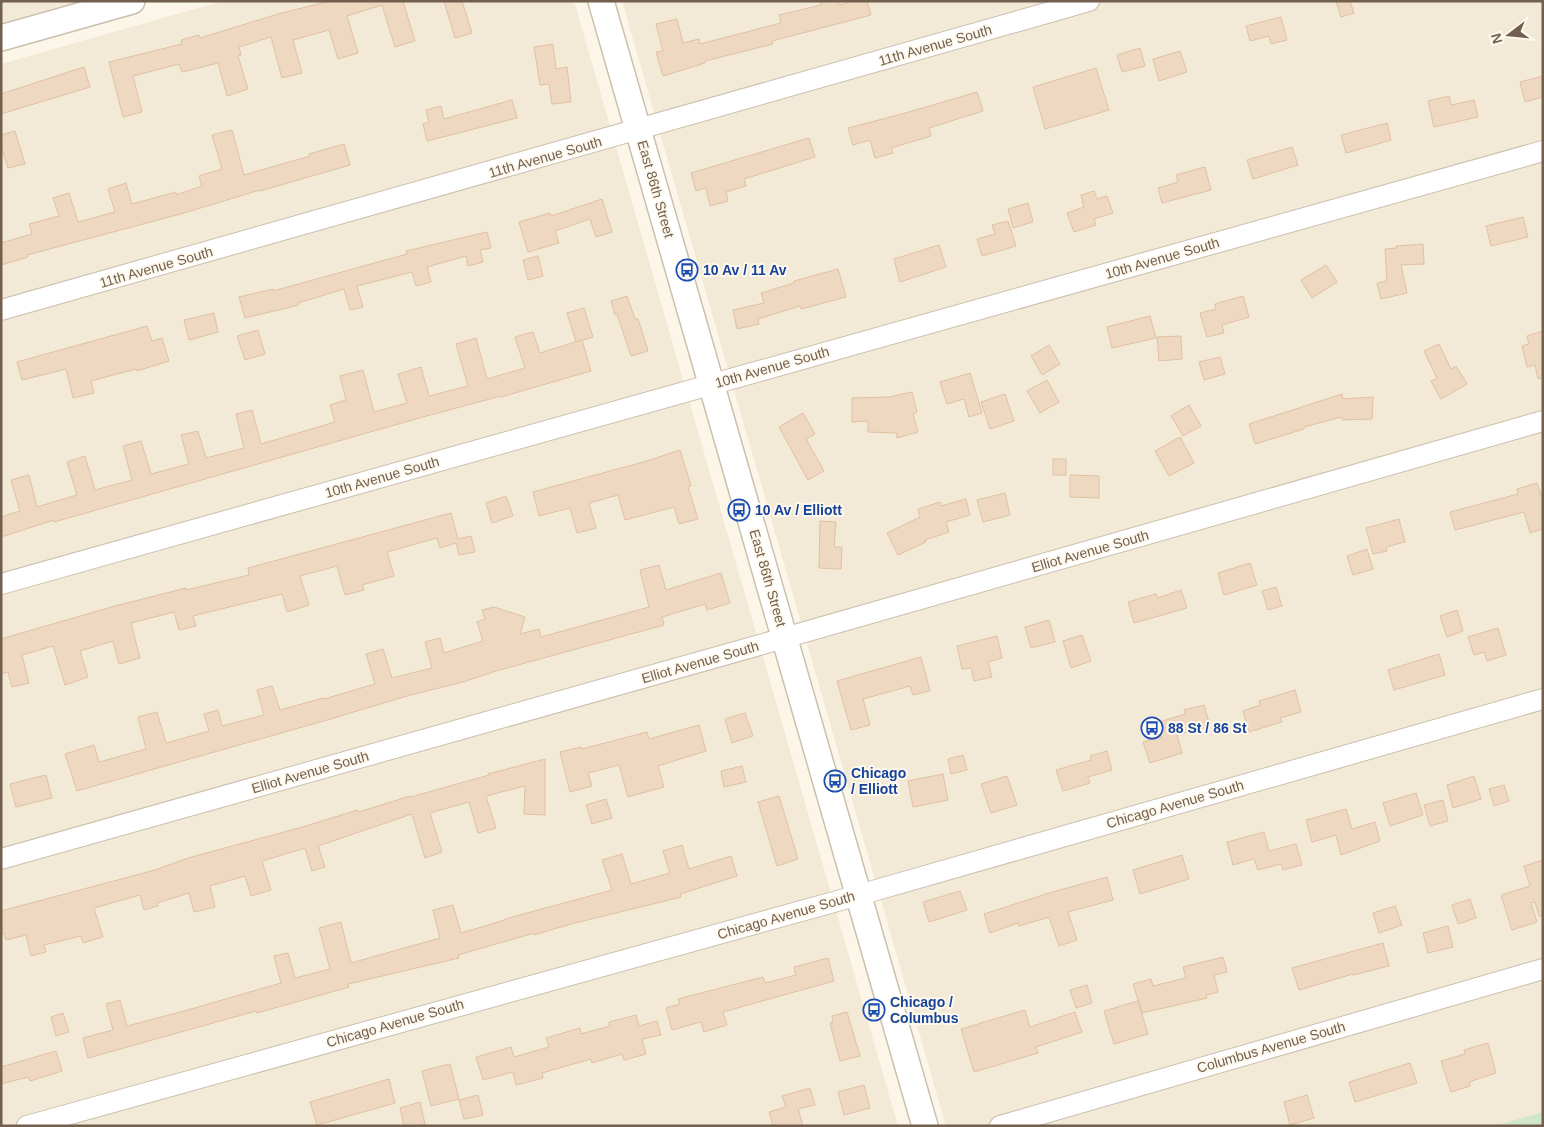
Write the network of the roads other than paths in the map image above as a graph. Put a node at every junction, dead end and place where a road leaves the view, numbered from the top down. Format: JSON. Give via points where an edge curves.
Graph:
{"nodes":[{"id":1,"x":132,"y":1,"type":"edge"},
{"id":2,"x":601,"y":1,"type":"edge"},
{"id":3,"x":1089,"y":1,"type":"edge"},
{"id":4,"x":1,"y":38,"type":"edge"},
{"id":5,"x":639,"y":130,"type":"junction"},
{"id":6,"x":1543,"y":151,"type":"edge"},
{"id":7,"x":1,"y":310,"type":"edge"},
{"id":8,"x":712,"y":384,"type":"junction"},
{"id":9,"x":1543,"y":421,"type":"edge"},
{"id":10,"x":1,"y":584,"type":"edge"},
{"id":11,"x":786,"y":638,"type":"junction"},
{"id":12,"x":1543,"y":699,"type":"edge"},
{"id":13,"x":1,"y":859,"type":"edge"},
{"id":14,"x":859,"y":895,"type":"junction"},
{"id":15,"x":1543,"y":969,"type":"edge"},
{"id":16,"x":27,"y":1126,"type":"edge"},
{"id":17,"x":925,"y":1126,"type":"edge"},
{"id":18,"x":1000,"y":1126,"type":"edge"}],
"edges":[{"from":1,"to":4,"type":"street"},
{"from":2,"to":5,"type":"street","name":"East 86th Street"},
{"from":3,"to":5,"type":"street","name":"11th Avenue South"},
{"from":5,"to":7,"type":"street","name":"11th Avenue South"},
{"from":5,"to":8,"type":"street","name":"East 86th Street"},
{"from":6,"to":8,"type":"street","name":"10th Avenue South"},
{"from":8,"to":10,"type":"street","name":"10th Avenue South"},
{"from":8,"to":11,"type":"street","name":"East 86th Street"},
{"from":9,"to":11,"type":"street","name":"Elliot Avenue South"},
{"from":11,"to":13,"type":"street","name":"Elliot Avenue South"},
{"from":11,"to":14,"type":"street","name":"East 86th Street"},
{"from":12,"to":14,"type":"street","name":"Chicago Avenue South"},
{"from":14,"to":16,"type":"street","name":"Chicago Avenue South"},
{"from":14,"to":17,"type":"street","name":"East 86th Street"},
{"from":15,"to":18,"type":"street","name":"Columbus Avenue South"}]}
